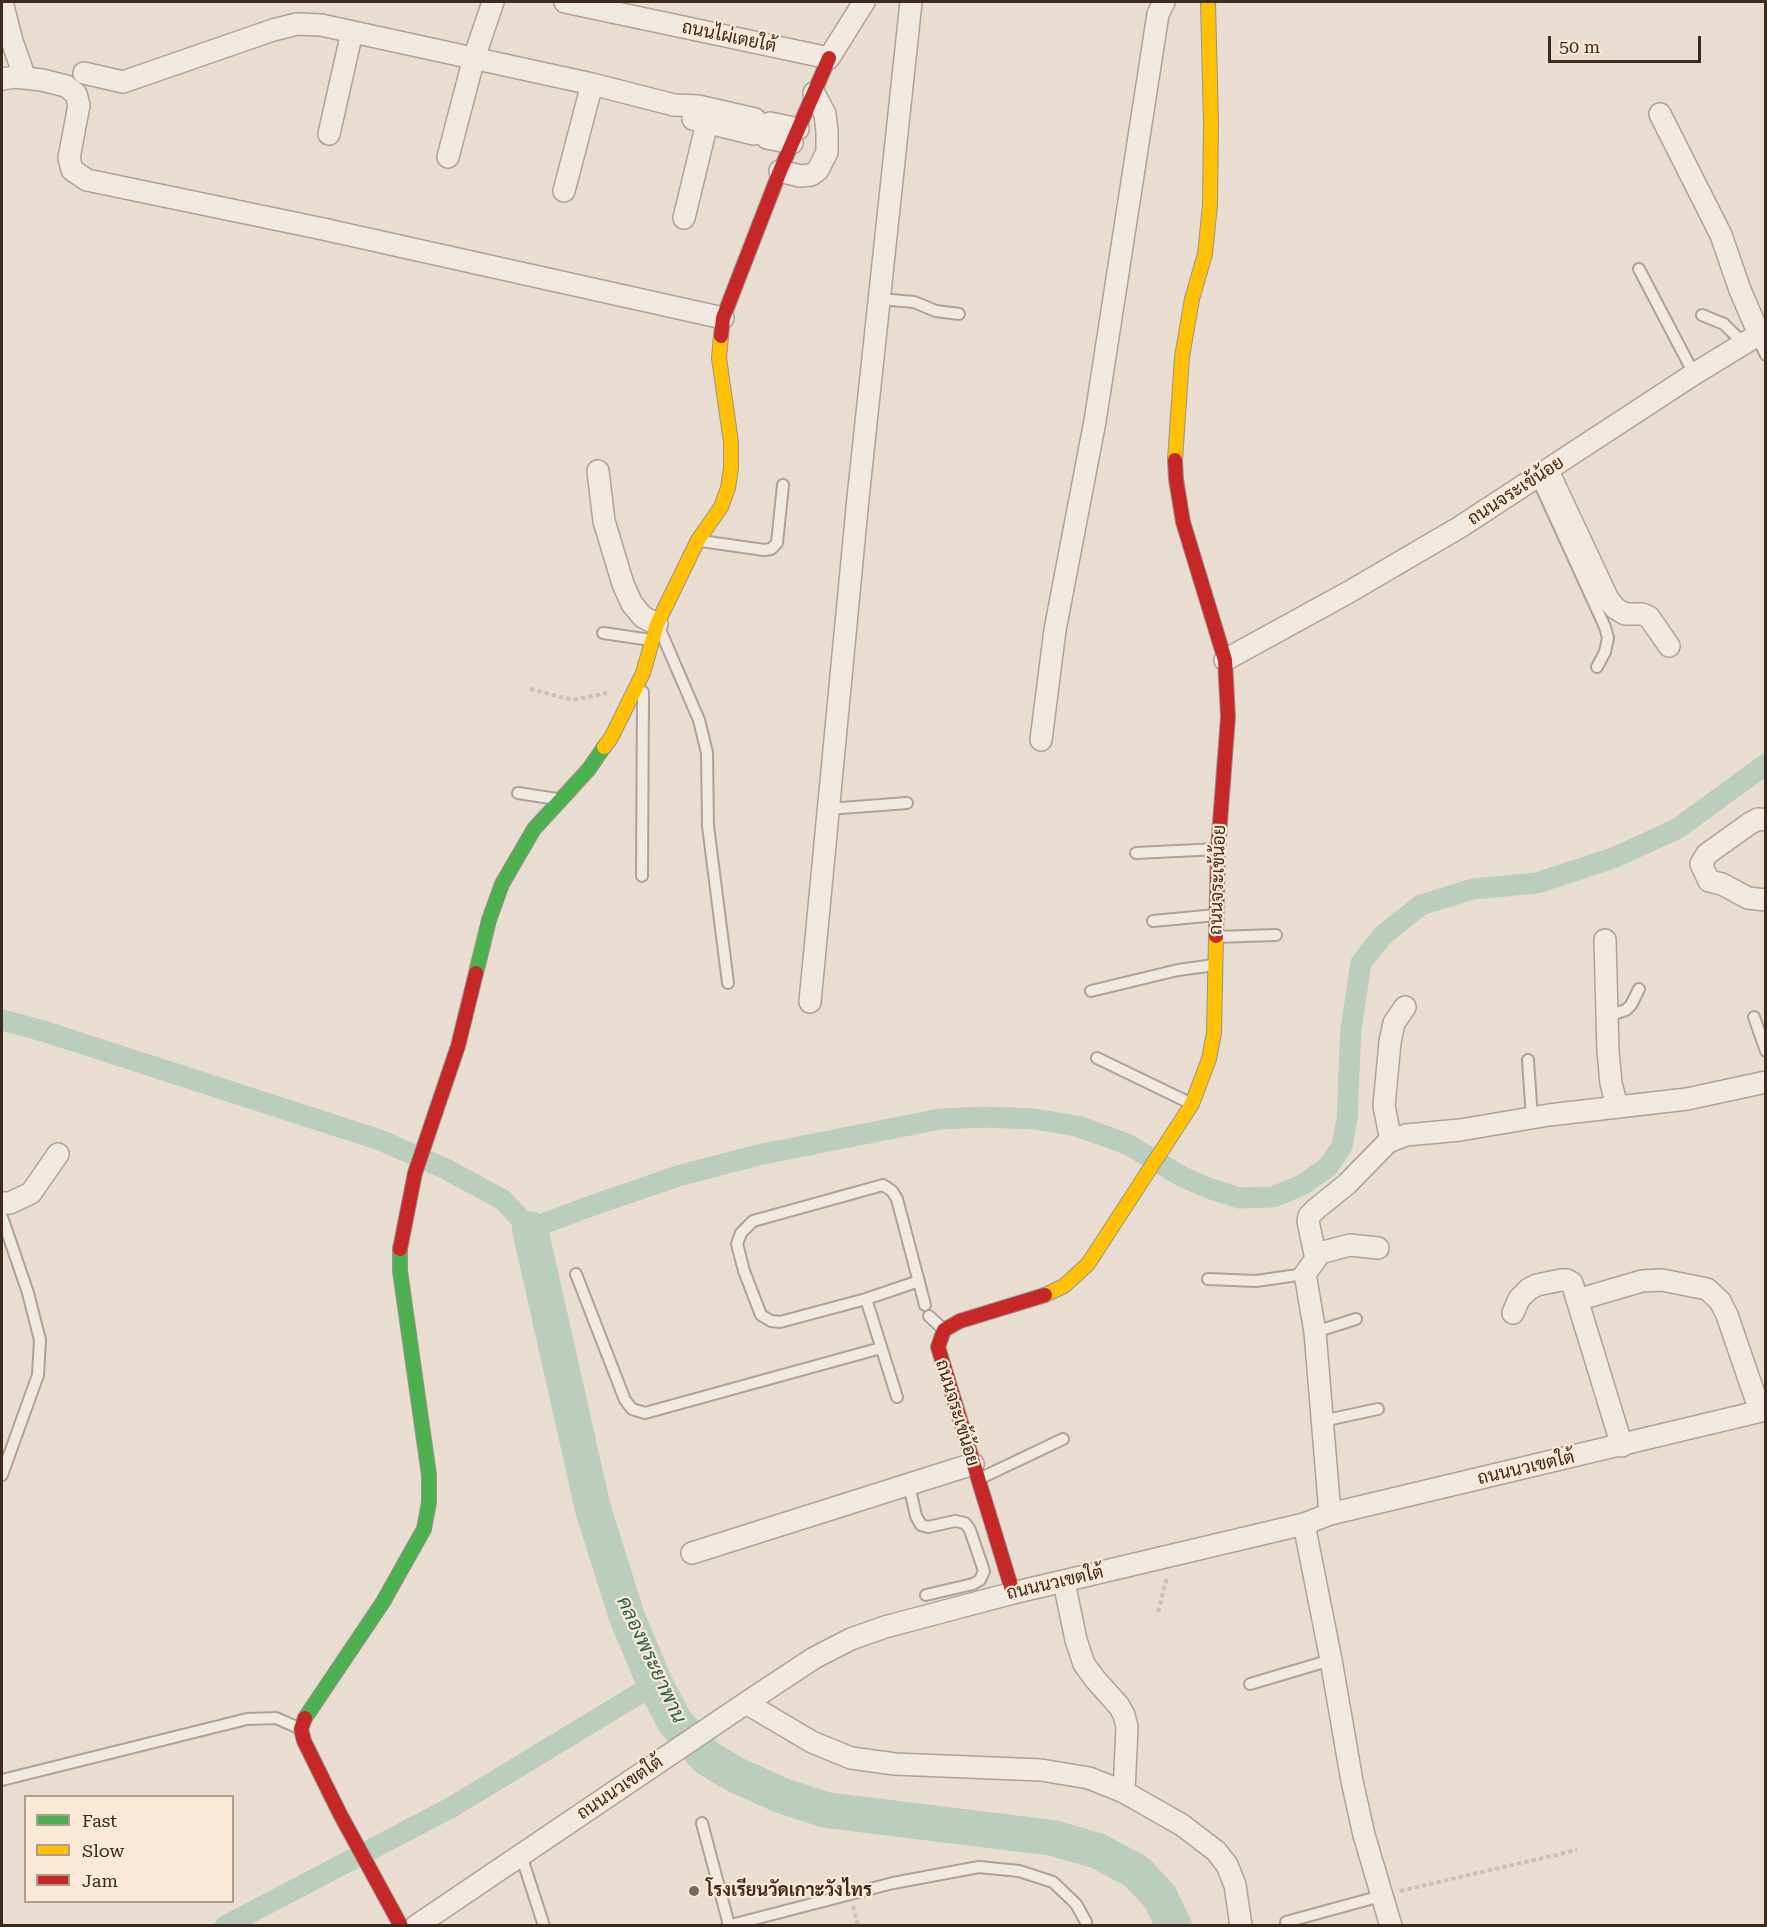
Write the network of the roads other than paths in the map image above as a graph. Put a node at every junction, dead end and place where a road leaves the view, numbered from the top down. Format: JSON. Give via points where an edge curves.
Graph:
{"nodes":[{"id":1,"x":2,"y":2,"type":"edge"},
{"id":2,"x":493,"y":2,"type":"edge"},
{"id":3,"x":565,"y":2,"type":"edge"},
{"id":4,"x":864,"y":2,"type":"edge"},
{"id":5,"x":911,"y":2,"type":"edge"},
{"id":6,"x":1164,"y":2,"type":"edge"},
{"id":7,"x":1208,"y":2,"type":"edge"},
{"id":8,"x":352,"y":32,"type":"junction"},
{"id":9,"x":474,"y":58,"type":"junction"},
{"id":10,"x":829,"y":58,"type":"junction"},
{"id":11,"x":84,"y":73,"type":"dead end"},
{"id":12,"x":25,"y":78,"type":"junction"},
{"id":13,"x":2,"y":79,"type":"edge"},
{"id":14,"x":592,"y":84,"type":"junction"},
{"id":15,"x":814,"y":93,"type":"junction"},
{"id":16,"x":1660,"y":114,"type":"dead end"},
{"id":17,"x":709,"y":116,"type":"junction"},
{"id":18,"x":329,"y":134,"type":"dead end"},
{"id":19,"x":795,"y":136,"type":"junction"},
{"id":20,"x":448,"y":157,"type":"dead end"},
{"id":21,"x":780,"y":171,"type":"junction"},
{"id":22,"x":564,"y":191,"type":"dead end"},
{"id":23,"x":684,"y":218,"type":"dead end"},
{"id":24,"x":1638,"y":269,"type":"dead end"},
{"id":25,"x":880,"y":299,"type":"junction"},
{"id":26,"x":959,"y":314,"type":"dead end"},
{"id":27,"x":1702,"y":315,"type":"dead end"},
{"id":28,"x":723,"y":318,"type":"junction"},
{"id":29,"x":1756,"y":336,"type":"edge"},
{"id":30,"x":1766,"y":355,"type":"edge"},
{"id":31,"x":1694,"y":374,"type":"junction"},
{"id":32,"x":598,"y":471,"type":"dead end"},
{"id":33,"x":1543,"y":474,"type":"junction"},
{"id":34,"x":783,"y":484,"type":"dead end"},
{"id":35,"x":698,"y":540,"type":"junction"},
{"id":36,"x":654,"y":632,"type":"junction"},
{"id":37,"x":603,"y":633,"type":"dead end"},
{"id":38,"x":1669,"y":646,"type":"dead end"},
{"id":39,"x":1225,"y":660,"type":"junction"},
{"id":40,"x":1597,"y":667,"type":"dead end"},
{"id":41,"x":643,"y":673,"type":"junction"},
{"id":42,"x":1041,"y":740,"type":"dead end"},
{"id":43,"x":518,"y":793,"type":"dead end"},
{"id":44,"x":561,"y":800,"type":"junction"},
{"id":45,"x":907,"y":803,"type":"dead end"},
{"id":46,"x":828,"y":809,"type":"junction"},
{"id":47,"x":1765,"y":819,"type":"edge"},
{"id":48,"x":1218,"y":849,"type":"junction"},
{"id":49,"x":1136,"y":853,"type":"dead end"},
{"id":50,"x":642,"y":876,"type":"dead end"},
{"id":51,"x":1766,"y":900,"type":"edge"},
{"id":52,"x":1216,"y":915,"type":"junction"},
{"id":53,"x":1153,"y":921,"type":"dead end"},
{"id":54,"x":1276,"y":935,"type":"dead end"},
{"id":55,"x":1216,"y":938,"type":"junction"},
{"id":56,"x":1605,"y":940,"type":"dead end"},
{"id":57,"x":1215,"y":965,"type":"junction"},
{"id":58,"x":728,"y":983,"type":"dead end"},
{"id":59,"x":1639,"y":989,"type":"dead end"},
{"id":60,"x":1091,"y":991,"type":"dead end"},
{"id":61,"x":810,"y":1002,"type":"dead end"},
{"id":62,"x":1406,"y":1007,"type":"dead end"},
{"id":63,"x":1608,"y":1016,"type":"junction"},
{"id":64,"x":1754,"y":1017,"type":"dead end"},
{"id":65,"x":1766,"y":1051,"type":"edge"},
{"id":66,"x":1097,"y":1058,"type":"dead end"},
{"id":67,"x":1528,"y":1060,"type":"dead end"},
{"id":68,"x":1766,"y":1082,"type":"edge"},
{"id":69,"x":1192,"y":1104,"type":"junction"},
{"id":70,"x":1617,"y":1107,"type":"junction"},
{"id":71,"x":1532,"y":1118,"type":"junction"},
{"id":72,"x":1391,"y":1141,"type":"junction"},
{"id":73,"x":58,"y":1154,"type":"dead end"},
{"id":74,"x":2,"y":1203,"type":"edge"},
{"id":75,"x":2,"y":1217,"type":"edge"},
{"id":76,"x":1378,"y":1248,"type":"dead end"},
{"id":77,"x":1316,"y":1254,"type":"junction"},
{"id":78,"x":576,"y":1274,"type":"dead end"},
{"id":79,"x":1305,"y":1274,"type":"junction"},
{"id":80,"x":1208,"y":1280,"type":"dead end"},
{"id":81,"x":919,"y":1281,"type":"junction"},
{"id":82,"x":866,"y":1299,"type":"junction"},
{"id":83,"x":1577,"y":1299,"type":"junction"},
{"id":84,"x":1513,"y":1313,"type":"dead end"},
{"id":85,"x":1356,"y":1319,"type":"dead end"},
{"id":86,"x":944,"y":1330,"type":"junction"},
{"id":87,"x":1315,"y":1332,"type":"junction"},
{"id":88,"x":881,"y":1348,"type":"junction"},
{"id":89,"x":897,"y":1397,"type":"dead end"},
{"id":90,"x":1378,"y":1409,"type":"dead end"},
{"id":91,"x":1763,"y":1411,"type":"edge"},
{"id":92,"x":1322,"y":1421,"type":"junction"},
{"id":93,"x":1063,"y":1439,"type":"dead end"},
{"id":94,"x":1622,"y":1446,"type":"junction"},
{"id":95,"x":975,"y":1472,"type":"junction"},
{"id":96,"x":2,"y":1475,"type":"edge"},
{"id":97,"x":909,"y":1485,"type":"junction"},
{"id":98,"x":1330,"y":1514,"type":"junction"},
{"id":99,"x":1305,"y":1524,"type":"junction"},
{"id":100,"x":692,"y":1553,"type":"dead end"},
{"id":101,"x":1064,"y":1582,"type":"junction"},
{"id":102,"x":1013,"y":1593,"type":"junction"},
{"id":103,"x":926,"y":1594,"type":"dead end"},
{"id":104,"x":1331,"y":1660,"type":"junction"},
{"id":105,"x":1250,"y":1684,"type":"dead end"},
{"id":106,"x":739,"y":1708,"type":"junction"},
{"id":107,"x":301,"y":1729,"type":"junction"},
{"id":108,"x":2,"y":1780,"type":"edge"},
{"id":109,"x":1133,"y":1796,"type":"junction"},
{"id":110,"x":702,"y":1823,"type":"dead end"},
{"id":111,"x":521,"y":1855,"type":"junction"},
{"id":112,"x":1381,"y":1896,"type":"junction"},
{"id":113,"x":1086,"y":1922,"type":"dead end"},
{"id":114,"x":1286,"y":1922,"type":"dead end"},
{"id":115,"x":728,"y":1925,"type":"edge"},
{"id":116,"x":401,"y":1926,"type":"edge"},
{"id":117,"x":416,"y":1926,"type":"edge"},
{"id":118,"x":544,"y":1926,"type":"edge"},
{"id":119,"x":1241,"y":1926,"type":"edge"},
{"id":120,"x":1391,"y":1926,"type":"edge"}],
"edges":[{"from":1,"to":12,"type":"street"},
{"from":2,"to":9,"type":"street"},
{"from":3,"to":10,"type":"street","name":"ถนนไผ่เตยใต้"},
{"from":4,"to":10,"type":"street"},
{"from":5,"to":25,"type":"street"},
{"from":6,"to":42,"type":"street","via":[[1154,37],[1095,420],[1055,630]]},
{"from":7,"to":39,"type":"street","via":[[1210,205],[1205,254],[1182,357],[1175,446],[1183,522]]},
{"from":8,"to":9,"type":"street"},
{"from":8,"to":11,"type":"street","via":[[297,24],[123,82]]},
{"from":8,"to":18,"type":"street"},
{"from":9,"to":14,"type":"street"},
{"from":9,"to":20,"type":"street"},
{"from":10,"to":15,"type":"street"},
{"from":12,"to":13,"type":"street"},
{"from":12,"to":28,"type":"street","via":[[62,85],[76,94],[78,105],[69,158],[72,170],[87,180]]},
{"from":14,"to":17,"type":"street","via":[[674,105],[684,116]]},
{"from":14,"to":22,"type":"street"},
{"from":15,"to":19,"type":"street"},
{"from":15,"to":21,"type":"street","via":[[825,114],[827,152],[811,175]]},
{"from":16,"to":29,"type":"street","via":[[1721,235]]},
{"from":17,"to":19,"type":"street"},
{"from":17,"to":23,"type":"street"},
{"from":19,"to":21,"type":"street"},
{"from":21,"to":28,"type":"street"},
{"from":24,"to":31,"type":"lane"},
{"from":25,"to":26,"type":"lane","via":[[914,302],[936,311]]},
{"from":25,"to":46,"type":"street"},
{"from":27,"to":29,"type":"lane"},
{"from":28,"to":35,"type":"street","via":[[719,358],[731,468],[721,507]]},
{"from":29,"to":30,"type":"lane"},
{"from":29,"to":31,"type":"street","name":"ถนนจระเข้น้อย"},
{"from":31,"to":33,"type":"street","name":"ถนนจระเข้น้อย"},
{"from":32,"to":36,"type":"street","via":[[604,520],[623,584]]},
{"from":33,"to":38,"type":"street","via":[[1608,599],[1625,614],[1649,617]]},
{"from":33,"to":39,"type":"street","name":"ถนนจระเข้น้อย","via":[[1349,592]]},
{"from":33,"to":40,"type":"lane","via":[[1605,627],[1608,638]]},
{"from":34,"to":35,"type":"lane","via":[[777,543],[771,549]]},
{"from":35,"to":36,"type":"street"},
{"from":36,"to":37,"type":"lane"},
{"from":36,"to":41,"type":"street"},
{"from":36,"to":58,"type":"lane","via":[[699,720],[707,753],[708,826]]},
{"from":39,"to":48,"type":"street","name":"ถนนจระเข้น้อย","via":[[1228,717]]},
{"from":41,"to":44,"type":"street","via":[[611,738],[590,769]]},
{"from":41,"to":50,"type":"lane"},
{"from":43,"to":44,"type":"lane"},
{"from":44,"to":107,"type":"street","via":[[534,829],[502,884],[489,920],[458,1046],[415,1173],[400,1244],[400,1270],[429,1475],[424,1529],[383,1602]]},
{"from":45,"to":46,"type":"lane"},
{"from":46,"to":61,"type":"street"},
{"from":47,"to":51,"type":"street","via":[[1749,824],[1707,854],[1701,864],[1709,881],[1748,898]]},
{"from":48,"to":49,"type":"lane"},
{"from":48,"to":52,"type":"street","name":"ถนนจระเข้น้อย"},
{"from":52,"to":53,"type":"lane"},
{"from":52,"to":55,"type":"street","name":"ถนนจระเข้น้อย"},
{"from":54,"to":55,"type":"lane"},
{"from":55,"to":57,"type":"street","name":"ถนนจระเข้น้อย"},
{"from":56,"to":63,"type":"street"},
{"from":57,"to":60,"type":"lane"},
{"from":57,"to":69,"type":"street","name":"ถนนจระเข้น้อย","via":[[1214,1033]]},
{"from":59,"to":63,"type":"lane","via":[[1626,1010]]},
{"from":62,"to":72,"type":"street","via":[[1394,1023],[1390,1042],[1384,1106]]},
{"from":63,"to":70,"type":"street","via":[[1611,1083]]},
{"from":64,"to":65,"type":"lane"},
{"from":66,"to":69,"type":"lane"},
{"from":67,"to":71,"type":"lane"},
{"from":68,"to":70,"type":"street","via":[[1687,1099]]},
{"from":69,"to":86,"type":"street","name":"ถนนจระเข้น้อย","via":[[1088,1264],[1064,1286]]},
{"from":70,"to":71,"type":"street"},
{"from":71,"to":72,"type":"street","via":[[1422,1132]]},
{"from":72,"to":77,"type":"street","via":[[1309,1216]]},
{"from":73,"to":74,"type":"street","via":[[31,1193]]},
{"from":75,"to":96,"type":"lane","via":[[40,1340],[38,1375]]},
{"from":76,"to":77,"type":"street","via":[[1350,1245]]},
{"from":77,"to":79,"type":"street"},
{"from":78,"to":88,"type":"lane","via":[[625,1400],[632,1409],[645,1413]]},
{"from":79,"to":80,"type":"lane","via":[[1256,1281]]},
{"from":79,"to":87,"type":"street"},
{"from":81,"to":82,"type":"lane"},
{"from":81,"to":82,"type":"lane","via":[[897,1199],[883,1185],[753,1221],[741,1233],[737,1245],[744,1270],[761,1315],[771,1321],[780,1322]]},
{"from":81,"to":86,"type":"lane","via":[[927,1311]]},
{"from":82,"to":88,"type":"lane"},
{"from":83,"to":84,"type":"street","via":[[1572,1283],[1567,1280],[1537,1285],[1519,1299]]},
{"from":83,"to":91,"type":"street","via":[[1642,1281],[1662,1280],[1707,1289],[1727,1315]]},
{"from":83,"to":94,"type":"street"},
{"from":85,"to":87,"type":"lane"},
{"from":86,"to":95,"type":"street","name":"ถนนจระเข้น้อย","via":[[938,1347]]},
{"from":87,"to":92,"type":"street"},
{"from":88,"to":89,"type":"lane"},
{"from":90,"to":92,"type":"lane"},
{"from":91,"to":94,"type":"street","name":"ถนนนวเขตใต้"},
{"from":92,"to":98,"type":"street"},
{"from":93,"to":95,"type":"lane"},
{"from":94,"to":98,"type":"street","name":"ถนนนวเขตใต้"},
{"from":95,"to":97,"type":"street"},
{"from":95,"to":102,"type":"street","name":"ถนนจระเข้น้อย"},
{"from":97,"to":100,"type":"street"},
{"from":97,"to":103,"type":"lane","via":[[921,1525],[965,1523],[984,1571],[973,1584]]},
{"from":98,"to":99,"type":"street","name":"ถนนนวเขตใต้"},
{"from":99,"to":101,"type":"street","name":"ถนนนวเขตใต้"},
{"from":99,"to":104,"type":"street"},
{"from":101,"to":102,"type":"street","name":"ถนนนวเขตใต้"},
{"from":101,"to":109,"type":"street","via":[[1084,1664],[1124,1715]]},
{"from":102,"to":106,"type":"street","name":"ถนนนวเขตใต้","via":[[851,1639],[814,1658]]},
{"from":104,"to":105,"type":"lane"},
{"from":104,"to":112,"type":"street","via":[[1352,1781]]},
{"from":106,"to":109,"type":"street","via":[[851,1758],[895,1764],[1041,1770],[1089,1778]]},
{"from":106,"to":111,"type":"street","name":"ถนนนวเขตใต้"},
{"from":107,"to":108,"type":"lane","via":[[276,1719],[247,1719]]},
{"from":107,"to":116,"type":"street","via":[[340,1814]]},
{"from":109,"to":119,"type":"street","via":[[1216,1851],[1235,1885]]},
{"from":110,"to":115,"type":"lane"},
{"from":111,"to":117,"type":"street","name":"ถนนนวเขตใต้"},
{"from":111,"to":118,"type":"lane"},
{"from":112,"to":114,"type":"lane"},
{"from":112,"to":120,"type":"street"},
{"from":113,"to":115,"type":"lane","via":[[1076,1904],[1053,1882],[1019,1871],[980,1867],[923,1876]]}]}
